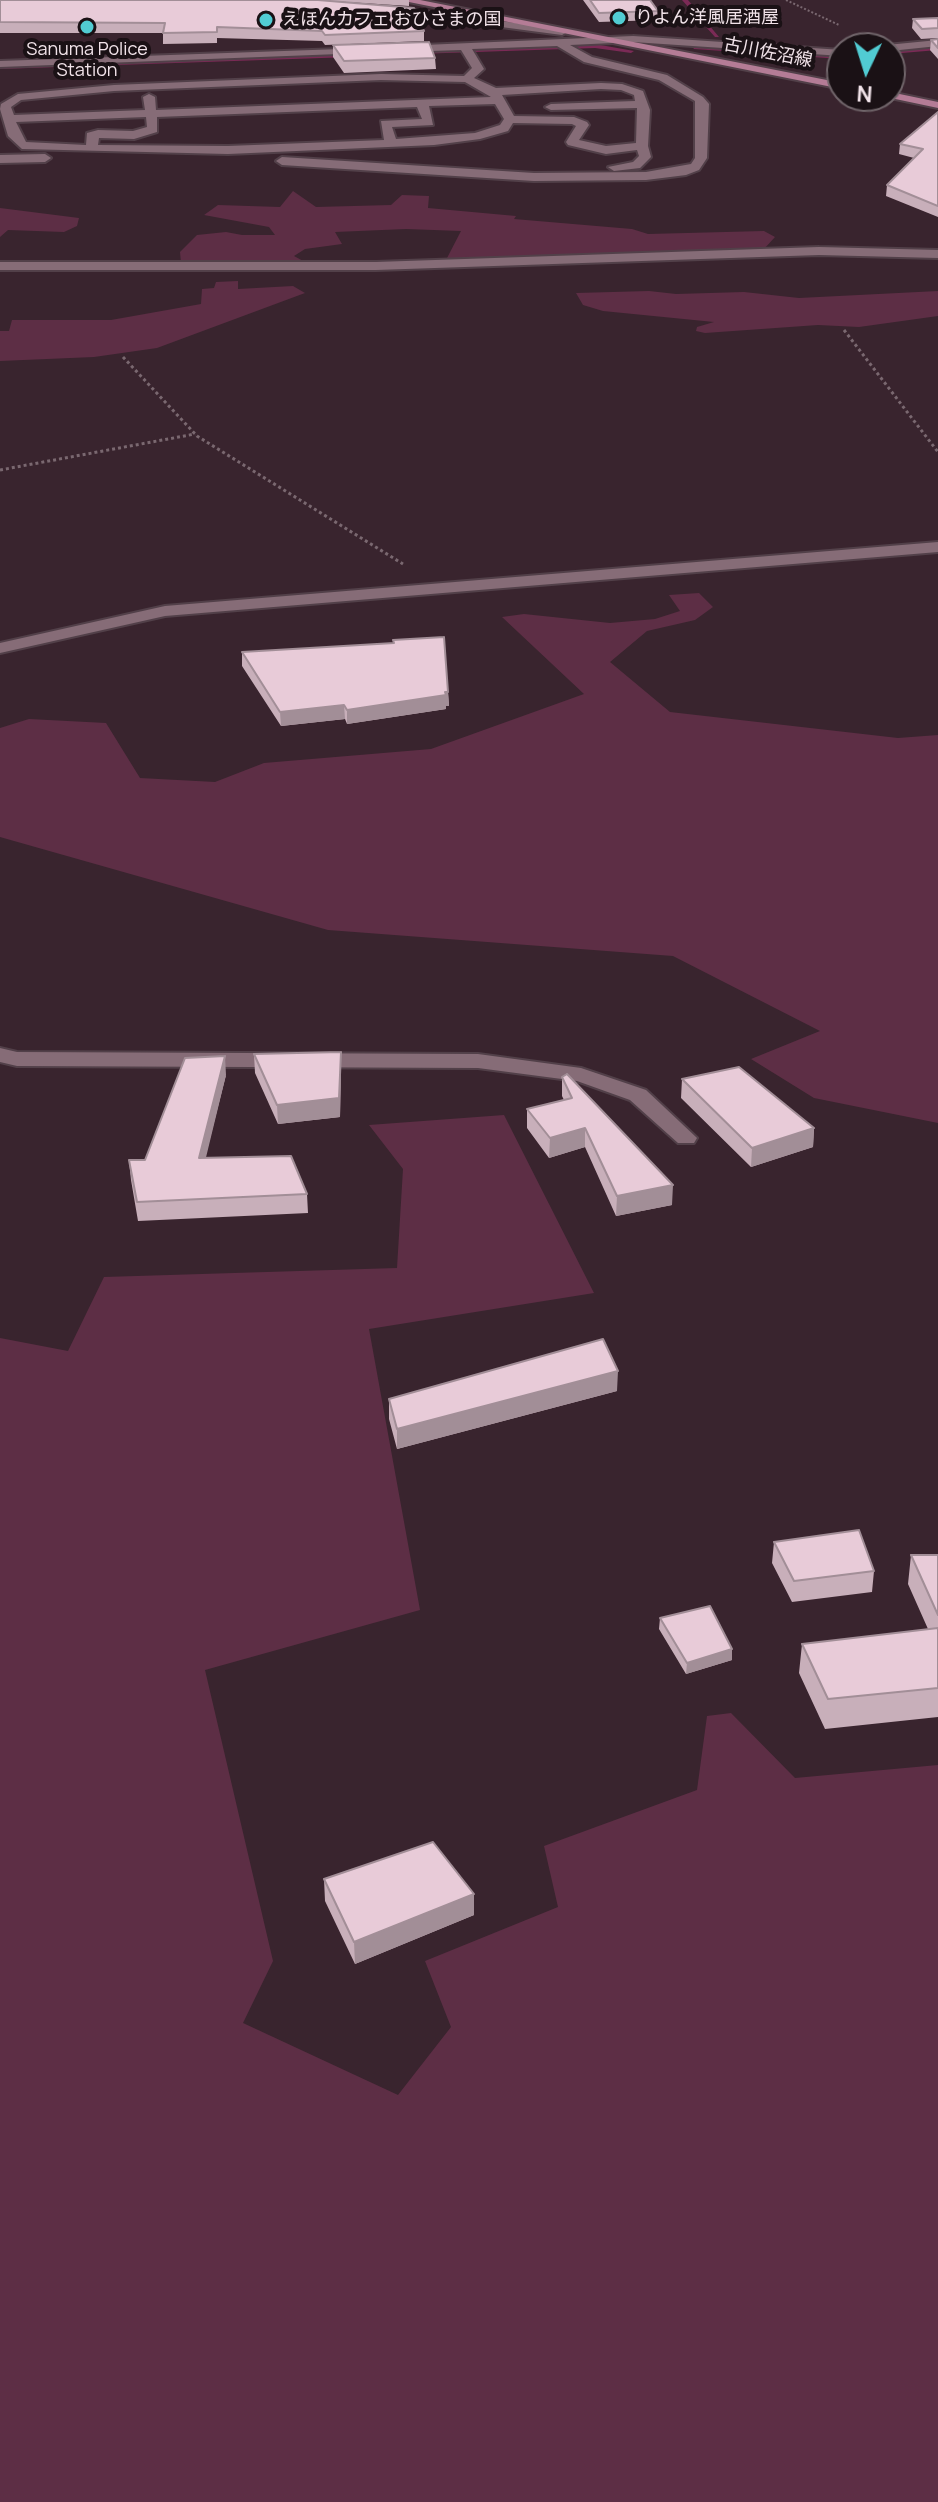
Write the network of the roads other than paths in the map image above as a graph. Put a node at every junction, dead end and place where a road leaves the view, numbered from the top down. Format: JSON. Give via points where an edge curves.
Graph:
{"nodes":[{"id":1,"x":404,"y":0,"type":"edge"},
{"id":2,"x":428,"y":2,"type":"edge"},
{"id":3,"x":366,"y":8,"type":"edge"},
{"id":4,"x":395,"y":10,"type":"junction"},
{"id":5,"x":584,"y":35,"type":"junction"},
{"id":6,"x":608,"y":40,"type":"junction"},
{"id":7,"x":938,"y":43,"type":"edge"},
{"id":8,"x":564,"y":46,"type":"junction"},
{"id":9,"x":906,"y":46,"type":"edge"},
{"id":10,"x":372,"y":50,"type":"edge"},
{"id":11,"x":388,"y":50,"type":"edge"},
{"id":12,"x":468,"y":50,"type":"junction"},
{"id":13,"x":826,"y":52,"type":"edge"},
{"id":14,"x":0,"y":64,"type":"edge"},
{"id":15,"x":346,"y":78,"type":"junction"},
{"id":16,"x":467,"y":79,"type":"junction"},
{"id":17,"x":288,"y":80,"type":"junction"},
{"id":18,"x":826,"y":83,"type":"edge"},
{"id":19,"x":189,"y":84,"type":"junction"},
{"id":20,"x":148,"y":86,"type":"junction"},
{"id":21,"x":114,"y":88,"type":"junction"},
{"id":22,"x":81,"y":90,"type":"junction"},
{"id":23,"x":906,"y":98,"type":"edge"},
{"id":24,"x":421,"y":102,"type":"junction"},
{"id":25,"x":444,"y":102,"type":"junction"},
{"id":26,"x":642,"y":104,"type":"junction"},
{"id":27,"x":502,"y":105,"type":"junction"},
{"id":28,"x":938,"y":105,"type":"edge"},
{"id":29,"x":304,"y":107,"type":"junction"},
{"id":30,"x":193,"y":111,"type":"junction"},
{"id":31,"x":151,"y":113,"type":"junction"},
{"id":32,"x":123,"y":114,"type":"junction"},
{"id":33,"x":83,"y":116,"type":"junction"},
{"id":34,"x":9,"y":119,"type":"junction"},
{"id":35,"x":311,"y":120,"type":"dead end"},
{"id":36,"x":246,"y":129,"type":"junction"},
{"id":37,"x":317,"y":132,"type":"dead end"},
{"id":38,"x":391,"y":142,"type":"junction"},
{"id":39,"x":323,"y":145,"type":"junction"},
{"id":40,"x":642,"y":146,"type":"junction"},
{"id":41,"x":66,"y":149,"type":"junction"},
{"id":42,"x":93,"y":149,"type":"junction"},
{"id":43,"x":228,"y":150,"type":"junction"},
{"id":44,"x":0,"y":159,"type":"edge"},
{"id":45,"x":938,"y":254,"type":"edge"},
{"id":46,"x":0,"y":266,"type":"edge"},
{"id":47,"x":938,"y":547,"type":"edge"},
{"id":48,"x":77,"y":629,"type":"junction"},
{"id":49,"x":0,"y":648,"type":"edge"},
{"id":50,"x":0,"y":655,"type":"edge"},
{"id":51,"x":0,"y":1055,"type":"edge"},
{"id":52,"x":686,"y":1138,"type":"dead end"}],
"edges":[{"from":1,"to":2,"type":"main road","name":"古川佐沼線"},
{"from":2,"to":4,"type":"street"},
{"from":2,"to":5,"type":"main road","name":"古川佐沼線"},
{"from":3,"to":4,"type":"street"},
{"from":4,"to":5,"type":"street"},
{"from":5,"to":6,"type":"main road","name":"古川佐沼線"},
{"from":6,"to":8,"type":"street"},
{"from":6,"to":13,"type":"street"},
{"from":6,"to":18,"type":"main road","name":"古川佐沼線"},
{"from":7,"to":9,"type":"street"},
{"from":8,"to":12,"type":"street"},
{"from":8,"to":44,"type":"street","via":[[588,60],[663,77],[699,99],[701,158],[695,167],[669,174],[559,178],[194,157]]},
{"from":10,"to":14,"type":"street"},
{"from":11,"to":12,"type":"street"},
{"from":12,"to":16,"type":"street","via":[[478,69]]},
{"from":15,"to":16,"type":"street"},
{"from":15,"to":17,"type":"street"},
{"from":15,"to":25,"type":"street","via":[[364,93],[428,89]]},
{"from":16,"to":27,"type":"street"},
{"from":17,"to":19,"type":"street"},
{"from":17,"to":29,"type":"street"},
{"from":19,"to":20,"type":"street"},
{"from":19,"to":30,"type":"street"},
{"from":20,"to":21,"type":"street"},
{"from":20,"to":31,"type":"street"},
{"from":21,"to":22,"type":"street"},
{"from":21,"to":32,"type":"street"},
{"from":22,"to":33,"type":"street"},
{"from":22,"to":34,"type":"street","via":[[18,97],[5,106]]},
{"from":23,"to":28,"type":"main road"},
{"from":24,"to":25,"type":"street"},
{"from":24,"to":29,"type":"street"},
{"from":24,"to":38,"type":"street","via":[[429,122],[385,124]]},
{"from":25,"to":27,"type":"street"},
{"from":26,"to":27,"type":"street"},
{"from":26,"to":27,"type":"street","via":[[639,93],[622,87]]},
{"from":26,"to":40,"type":"street"},
{"from":27,"to":38,"type":"street","via":[[504,128],[476,136]]},
{"from":27,"to":40,"type":"street","via":[[583,125],[572,142],[606,150]]},
{"from":29,"to":35,"type":"street"},
{"from":29,"to":36,"type":"street"},
{"from":30,"to":31,"type":"street"},
{"from":30,"to":36,"type":"street"},
{"from":31,"to":32,"type":"street"},
{"from":31,"to":42,"type":"street","via":[[153,129],[148,133],[91,136]]},
{"from":32,"to":33,"type":"street"},
{"from":32,"to":41,"type":"street","via":[[127,124],[117,127],[68,128],[63,132]]},
{"from":33,"to":34,"type":"street"},
{"from":34,"to":41,"type":"street","via":[[22,145]]},
{"from":36,"to":39,"type":"street"},
{"from":36,"to":43,"type":"street"},
{"from":37,"to":39,"type":"street"},
{"from":38,"to":39,"type":"street"},
{"from":40,"to":43,"type":"street","via":[[645,157],[636,165],[610,167]]},
{"from":41,"to":42,"type":"street"},
{"from":42,"to":43,"type":"street"},
{"from":45,"to":46,"type":"street","via":[[819,251],[376,266]]},
{"from":47,"to":48,"type":"street","via":[[165,611]]},
{"from":48,"to":49,"type":"street"},
{"from":48,"to":50,"type":"street"},
{"from":51,"to":52,"type":"street","via":[[478,1061],[581,1075],[638,1095]]}]}
